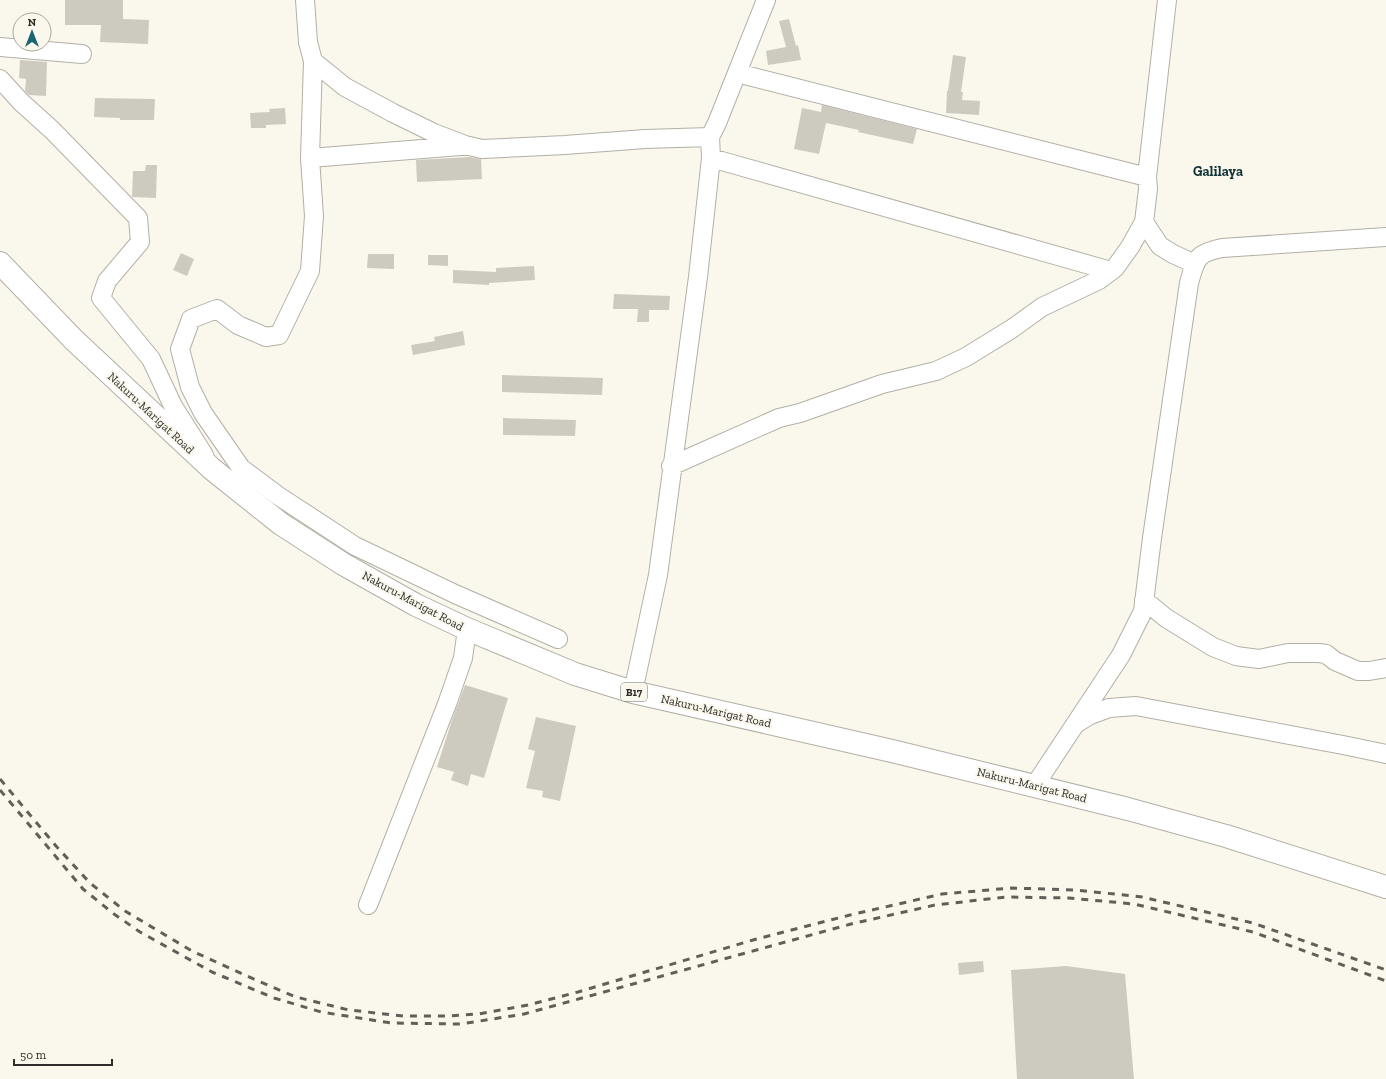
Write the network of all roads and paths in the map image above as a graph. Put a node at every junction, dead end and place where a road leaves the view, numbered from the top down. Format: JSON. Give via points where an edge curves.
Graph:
{"nodes":[{"id":1,"x":305,"y":0,"type":"edge"},
{"id":2,"x":766,"y":0,"type":"edge"},
{"id":3,"x":1167,"y":0,"type":"edge"},
{"id":4,"x":0,"y":47,"type":"edge"},
{"id":5,"x":82,"y":54,"type":"dead end"},
{"id":6,"x":313,"y":61,"type":"junction"},
{"id":7,"x":736,"y":73,"type":"junction"},
{"id":8,"x":0,"y":79,"type":"edge"},
{"id":9,"x":710,"y":137,"type":"junction"},
{"id":10,"x":465,"y":146,"type":"junction"},
{"id":11,"x":310,"y":158,"type":"junction"},
{"id":12,"x":711,"y":158,"type":"junction"},
{"id":13,"x":1147,"y":177,"type":"junction"},
{"id":14,"x":1144,"y":222,"type":"junction"},
{"id":15,"x":1386,"y":237,"type":"edge"},
{"id":16,"x":0,"y":263,"type":"edge"},
{"id":17,"x":1195,"y":264,"type":"junction"},
{"id":18,"x":1111,"y":271,"type":"junction"},
{"id":19,"x":180,"y":349,"type":"junction"},
{"id":20,"x":173,"y":406,"type":"junction"},
{"id":21,"x":671,"y":466,"type":"junction"},
{"id":22,"x":212,"y":469,"type":"junction"},
{"id":23,"x":1144,"y":600,"type":"junction"},
{"id":24,"x":467,"y":629,"type":"junction"},
{"id":25,"x":558,"y":639,"type":"dead end"},
{"id":26,"x":1386,"y":668,"type":"edge"},
{"id":27,"x":633,"y":692,"type":"junction"},
{"id":28,"x":1075,"y":724,"type":"junction"},
{"id":29,"x":1386,"y":754,"type":"edge"},
{"id":30,"x":1035,"y":785,"type":"junction"},
{"id":31,"x":1386,"y":887,"type":"edge"},
{"id":32,"x":368,"y":905,"type":"dead end"}],
"edges":[{"from":1,"to":6,"type":"street","via":[[308,42]]},
{"from":2,"to":7,"type":"street"},
{"from":3,"to":13,"type":"street"},
{"from":4,"to":5,"type":"street"},
{"from":6,"to":10,"type":"street","via":[[345,87],[427,130]]},
{"from":6,"to":11,"type":"street"},
{"from":7,"to":9,"type":"street"},
{"from":7,"to":13,"type":"street"},
{"from":8,"to":20,"type":"street","via":[[138,218],[140,242],[107,281],[101,298],[152,359]]},
{"from":9,"to":10,"type":"street","via":[[645,138],[482,149]]},
{"from":9,"to":12,"type":"street"},
{"from":10,"to":11,"type":"street"},
{"from":11,"to":19,"type":"street","via":[[314,216],[310,271],[279,335],[266,337],[238,324],[217,309],[191,319]]},
{"from":12,"to":18,"type":"street"},
{"from":12,"to":21,"type":"street","via":[[698,276]]},
{"from":13,"to":14,"type":"street"},
{"from":14,"to":17,"type":"street","via":[[1160,246]]},
{"from":14,"to":18,"type":"street","via":[[1130,247]]},
{"from":15,"to":17,"type":"street","via":[[1222,248],[1203,253]]},
{"from":16,"to":22,"type":"main road","name":"Nakuru-Marigat Road","number":"B17","via":[[74,340]]},
{"from":17,"to":23,"type":"street","via":[[1189,283]]},
{"from":18,"to":21,"type":"street","via":[[1099,280],[1042,307],[966,357],[936,371],[882,384],[779,418]]},
{"from":19,"to":20,"type":"street"},
{"from":19,"to":25,"type":"street","via":[[190,387],[203,413],[241,468],[355,546]]},
{"from":20,"to":22,"type":"street"},
{"from":21,"to":27,"type":"street","via":[[658,575]]},
{"from":22,"to":24,"type":"main road","name":"Nakuru-Marigat Road","number":"B17","via":[[281,524],[343,564],[416,605]]},
{"from":23,"to":26,"type":"street","via":[[1166,618],[1213,647],[1236,656],[1259,659],[1288,653],[1326,654],[1358,671]]},
{"from":23,"to":28,"type":"street","via":[[1143,611],[1121,655]]},
{"from":24,"to":27,"type":"main road","name":"Nakuru-Marigat Road","number":"B17","via":[[575,674]]},
{"from":24,"to":32,"type":"street","via":[[463,658],[447,704]]},
{"from":27,"to":30,"type":"main road","name":"Nakuru-Marigat Road","number":"B17"},
{"from":28,"to":29,"type":"street","via":[[1110,708],[1136,706]]},
{"from":28,"to":30,"type":"street"},
{"from":30,"to":31,"type":"main road","name":"Nakuru-Marigat Road","number":"B17","via":[[1218,834]]}]}
